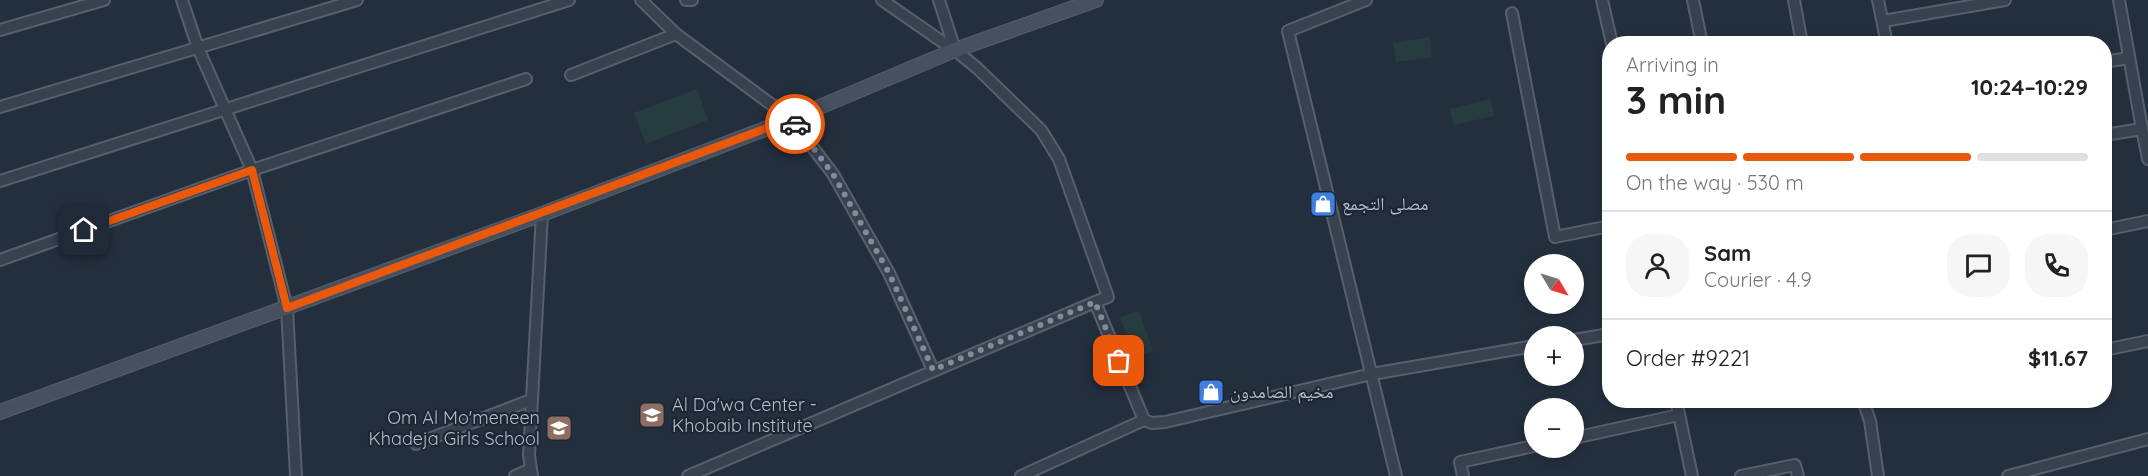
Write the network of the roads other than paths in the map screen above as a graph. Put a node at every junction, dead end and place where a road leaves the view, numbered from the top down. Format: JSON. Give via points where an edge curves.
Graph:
{"nodes":[{"id":1,"x":104,"y":0,"type":"edge"},
{"id":2,"x":182,"y":0,"type":"edge"},
{"id":3,"x":357,"y":0,"type":"edge"},
{"id":4,"x":569,"y":0,"type":"edge"},
{"id":5,"x":641,"y":0,"type":"edge"},
{"id":6,"x":686,"y":0,"type":"edge"},
{"id":7,"x":693,"y":0,"type":"edge"},
{"id":8,"x":882,"y":0,"type":"edge"},
{"id":9,"x":939,"y":0,"type":"edge"},
{"id":10,"x":1096,"y":0,"type":"edge"},
{"id":11,"x":1366,"y":0,"type":"edge"},
{"id":12,"x":1602,"y":0,"type":"edge"},
{"id":13,"x":1693,"y":0,"type":"edge"},
{"id":14,"x":1794,"y":0,"type":"edge"},
{"id":15,"x":1878,"y":0,"type":"edge"},
{"id":16,"x":2005,"y":0,"type":"edge"},
{"id":17,"x":2119,"y":0,"type":"edge"},
{"id":18,"x":1512,"y":13,"type":"dead end"},
{"id":19,"x":1882,"y":21,"type":"junction"},
{"id":20,"x":0,"y":30,"type":"edge"},
{"id":21,"x":676,"y":34,"type":"junction"},
{"id":22,"x":1610,"y":36,"type":"edge"},
{"id":23,"x":1700,"y":36,"type":"edge"},
{"id":24,"x":1801,"y":36,"type":"edge"},
{"id":25,"x":1885,"y":36,"type":"edge"},
{"id":26,"x":198,"y":48,"type":"junction"},
{"id":27,"x":954,"y":50,"type":"junction"},
{"id":28,"x":2129,"y":58,"type":"junction"},
{"id":29,"x":2112,"y":61,"type":"edge"},
{"id":30,"x":572,"y":75,"type":"dead end"},
{"id":31,"x":526,"y":79,"type":"dead end"},
{"id":32,"x":0,"y":107,"type":"edge"},
{"id":33,"x":223,"y":110,"type":"junction"},
{"id":34,"x":791,"y":119,"type":"junction"},
{"id":35,"x":2142,"y":129,"type":"junction"},
{"id":36,"x":2112,"y":134,"type":"edge"},
{"id":37,"x":2148,"y":159,"type":"edge"},
{"id":38,"x":252,"y":170,"type":"junction"},
{"id":39,"x":0,"y":181,"type":"edge"},
{"id":40,"x":542,"y":214,"type":"junction"},
{"id":41,"x":2148,"y":221,"type":"edge"},
{"id":42,"x":1602,"y":228,"type":"edge"},
{"id":43,"x":2112,"y":228,"type":"edge"},
{"id":44,"x":0,"y":260,"type":"edge"},
{"id":45,"x":1095,"y":302,"type":"junction"},
{"id":46,"x":287,"y":308,"type":"junction"},
{"id":47,"x":1602,"y":335,"type":"edge"},
{"id":48,"x":1584,"y":338,"type":"edge"},
{"id":49,"x":2148,"y":341,"type":"edge"},
{"id":50,"x":1524,"y":348,"type":"edge"},
{"id":51,"x":2112,"y":348,"type":"edge"},
{"id":52,"x":933,"y":370,"type":"junction"},
{"id":53,"x":1372,"y":374,"type":"junction"},
{"id":54,"x":531,"y":400,"type":"junction"},
{"id":55,"x":1678,"y":408,"type":"edge"},
{"id":56,"x":1866,"y":408,"type":"edge"},
{"id":57,"x":0,"y":412,"type":"edge"},
{"id":58,"x":1679,"y":415,"type":"junction"},
{"id":59,"x":1144,"y":420,"type":"junction"},
{"id":60,"x":1584,"y":436,"type":"edge"},
{"id":61,"x":2148,"y":439,"type":"edge"},
{"id":62,"x":416,"y":444,"type":"dead end"},
{"id":63,"x":1524,"y":448,"type":"edge"},
{"id":64,"x":531,"y":473,"type":"edge"},
{"id":65,"x":296,"y":476,"type":"edge"},
{"id":66,"x":515,"y":476,"type":"edge"},
{"id":67,"x":688,"y":476,"type":"edge"},
{"id":68,"x":1021,"y":476,"type":"edge"},
{"id":69,"x":1396,"y":476,"type":"edge"},
{"id":70,"x":1463,"y":476,"type":"edge"},
{"id":71,"x":1692,"y":476,"type":"edge"},
{"id":72,"x":1741,"y":476,"type":"edge"},
{"id":73,"x":1798,"y":476,"type":"edge"},
{"id":74,"x":1878,"y":476,"type":"edge"},
{"id":75,"x":2008,"y":476,"type":"edge"}],
"edges":[{"from":1,"to":20,"type":"street"},
{"from":2,"to":26,"type":"street"},
{"from":3,"to":26,"type":"street"},
{"from":4,"to":33,"type":"street"},
{"from":5,"to":21,"type":"street"},
{"from":6,"to":7,"type":"street"},
{"from":8,"to":27,"type":"street"},
{"from":9,"to":27,"type":"street"},
{"from":10,"to":27,"type":"street"},
{"from":11,"to":53,"type":"street","via":[[1288,31]]},
{"from":12,"to":22,"type":"street"},
{"from":13,"to":23,"type":"street"},
{"from":14,"to":24,"type":"street"},
{"from":15,"to":19,"type":"street"},
{"from":16,"to":19,"type":"street"},
{"from":17,"to":28,"type":"street"},
{"from":18,"to":42,"type":"street","via":[[1555,237]]},
{"from":19,"to":25,"type":"street"},
{"from":21,"to":30,"type":"street"},
{"from":21,"to":34,"type":"street"},
{"from":26,"to":32,"type":"street"},
{"from":26,"to":33,"type":"street"},
{"from":27,"to":34,"type":"street"},
{"from":27,"to":45,"type":"street","via":[[1041,130],[1059,159],[1108,297]]},
{"from":28,"to":29,"type":"street"},
{"from":28,"to":35,"type":"street"},
{"from":31,"to":38,"type":"street"},
{"from":33,"to":38,"type":"street"},
{"from":33,"to":39,"type":"street"},
{"from":34,"to":40,"type":"street"},
{"from":34,"to":52,"type":"street","via":[[833,174],[889,273]]},
{"from":35,"to":36,"type":"street"},
{"from":35,"to":37,"type":"street"},
{"from":38,"to":44,"type":"street"},
{"from":38,"to":46,"type":"street"},
{"from":40,"to":46,"type":"street"},
{"from":40,"to":54,"type":"street"},
{"from":41,"to":43,"type":"street"},
{"from":45,"to":52,"type":"street"},
{"from":45,"to":59,"type":"street"},
{"from":46,"to":57,"type":"street"},
{"from":46,"to":65,"type":"street"},
{"from":47,"to":48,"type":"street"},
{"from":49,"to":51,"type":"street"},
{"from":50,"to":53,"type":"street"},
{"from":52,"to":67,"type":"street"},
{"from":53,"to":59,"type":"street","via":[[1165,422]]},
{"from":53,"to":69,"type":"street"},
{"from":54,"to":62,"type":"street"},
{"from":54,"to":64,"type":"street"},
{"from":55,"to":58,"type":"street"},
{"from":56,"to":74,"type":"street"},
{"from":58,"to":60,"type":"street"},
{"from":58,"to":71,"type":"street"},
{"from":59,"to":68,"type":"street"},
{"from":61,"to":75,"type":"street"},
{"from":63,"to":70,"type":"street","via":[[1460,462]]},
{"from":64,"to":66,"type":"street"},
{"from":72,"to":73,"type":"street","via":[[1796,465]]}]}
